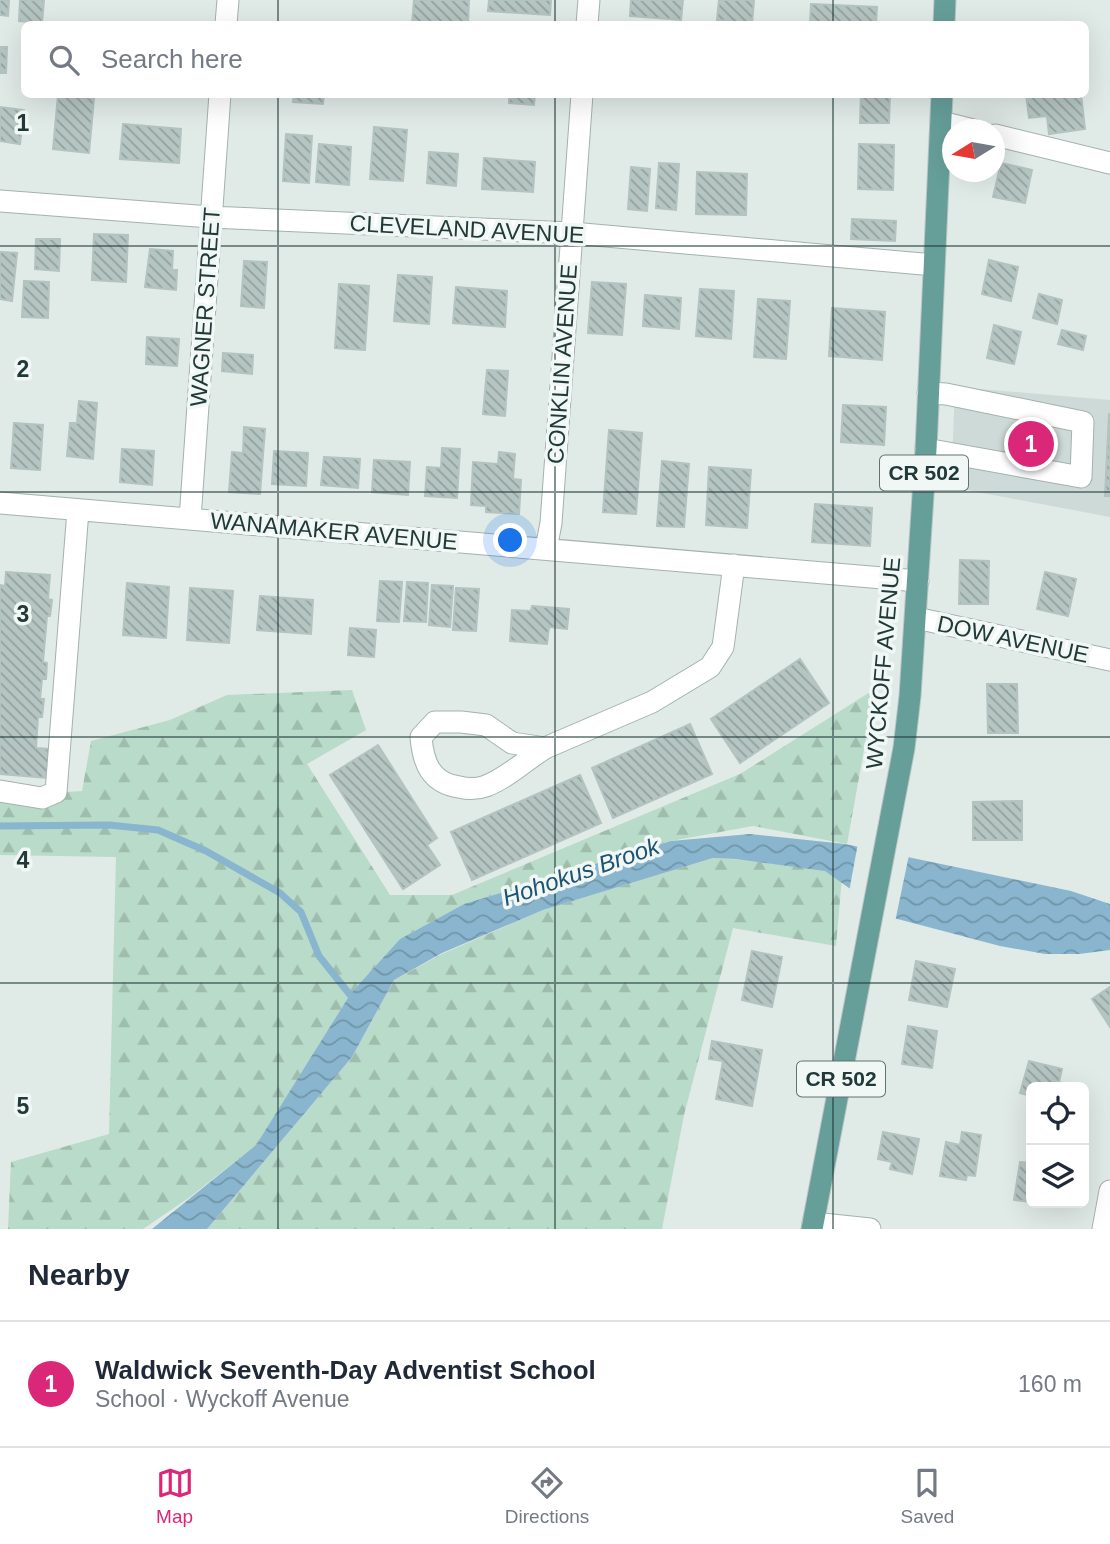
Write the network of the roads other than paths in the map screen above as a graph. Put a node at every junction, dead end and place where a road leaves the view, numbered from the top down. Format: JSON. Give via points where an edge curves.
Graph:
{"nodes":[{"id":1,"x":228,"y":0,"type":"edge"},
{"id":2,"x":589,"y":0,"type":"edge"},
{"id":3,"x":945,"y":0,"type":"edge"},
{"id":4,"x":226,"y":21,"type":"edge"},
{"id":5,"x":587,"y":21,"type":"edge"},
{"id":6,"x":944,"y":21,"type":"edge"},
{"id":7,"x":220,"y":98,"type":"edge"},
{"id":8,"x":582,"y":98,"type":"edge"},
{"id":9,"x":942,"y":98,"type":"edge"},
{"id":10,"x":941,"y":122,"type":"joint"},
{"id":11,"x":1005,"y":137,"type":"edge"},
{"id":12,"x":1110,"y":163,"type":"edge"},
{"id":13,"x":0,"y":201,"type":"edge"},
{"id":14,"x":210,"y":217,"type":"junction"},
{"id":15,"x":572,"y":233,"type":"junction"},
{"id":16,"x":934,"y":265,"type":"junction"},
{"id":17,"x":928,"y":393,"type":"junction"},
{"id":18,"x":926,"y":449,"type":"junction"},
{"id":19,"x":0,"y":503,"type":"edge"},
{"id":20,"x":78,"y":510,"type":"junction"},
{"id":21,"x":190,"y":519,"type":"junction"},
{"id":22,"x":546,"y":549,"type":"junction"},
{"id":23,"x":734,"y":565,"type":"junction"},
{"id":24,"x":918,"y":581,"type":"junction"},
{"id":25,"x":916,"y":618,"type":"junction"},
{"id":26,"x":1110,"y":660,"type":"edge"},
{"id":27,"x":545,"y":748,"type":"junction"},
{"id":28,"x":0,"y":791,"type":"edge"},
{"id":29,"x":1110,"y":1191,"type":"edge"},
{"id":30,"x":812,"y":1226,"type":"edge"},
{"id":31,"x":870,"y":1229,"type":"edge"},
{"id":32,"x":1103,"y":1229,"type":"edge"}],
"edges":[{"from":1,"to":4,"type":"street"},
{"from":2,"to":5,"type":"street"},
{"from":3,"to":6,"type":"main road"},
{"from":7,"to":14,"type":"street","name":"WAGNER STREET"},
{"from":8,"to":15,"type":"street","name":"CONKLIN AVENUE"},
{"from":9,"to":10,"type":"main road","name":"WYCKOFF AVENUE","number":"CR 502"},
{"from":10,"to":16,"type":"main road","name":"WYCKOFF AVENUE","number":"CR 502"},
{"from":11,"to":12,"type":"street"},
{"from":13,"to":14,"type":"street","name":"CLEVELAND AVENUE"},
{"from":14,"to":15,"type":"street","name":"CLEVELAND AVENUE"},
{"from":14,"to":21,"type":"street","name":"WAGNER STREET"},
{"from":15,"to":16,"type":"street","name":"CLEVELAND AVENUE"},
{"from":15,"to":22,"type":"street","name":"CONKLIN AVENUE"},
{"from":16,"to":17,"type":"main road","name":"WYCKOFF AVENUE","number":"CR 502"},
{"from":17,"to":18,"type":"main road","name":"WYCKOFF AVENUE","number":"CR 502"},
{"from":17,"to":18,"type":"street","via":[[1083,422],[1081,477]]},
{"from":18,"to":24,"type":"main road","name":"WYCKOFF AVENUE","number":"CR 502"},
{"from":19,"to":20,"type":"street","name":"WANAMAKER AVENUE"},
{"from":20,"to":21,"type":"street","name":"WANAMAKER AVENUE"},
{"from":20,"to":28,"type":"street","via":[[56,792],[42,798]]},
{"from":21,"to":22,"type":"street","name":"WANAMAKER AVENUE"},
{"from":22,"to":23,"type":"street","name":"WANAMAKER AVENUE"},
{"from":23,"to":24,"type":"street","name":"WANAMAKER AVENUE"},
{"from":23,"to":27,"type":"street","via":[[723,647],[710,667],[652,702]]},
{"from":24,"to":25,"type":"main road","name":"WYCKOFF AVENUE","number":"CR 502"},
{"from":25,"to":26,"type":"street","name":"DOW AVENUE"},
{"from":25,"to":30,"type":"main road","name":"WYCKOFF AVENUE","number":"CR 502","via":[[904,748]]},
{"from":27,"to":27,"type":"street","via":[[512,743],[486,725],[461,722],[435,722],[421,737],[422,755],[431,772],[445,785],[465,788],[484,787]]},
{"from":29,"to":32,"type":"street"},
{"from":30,"to":31,"type":"street"}]}
